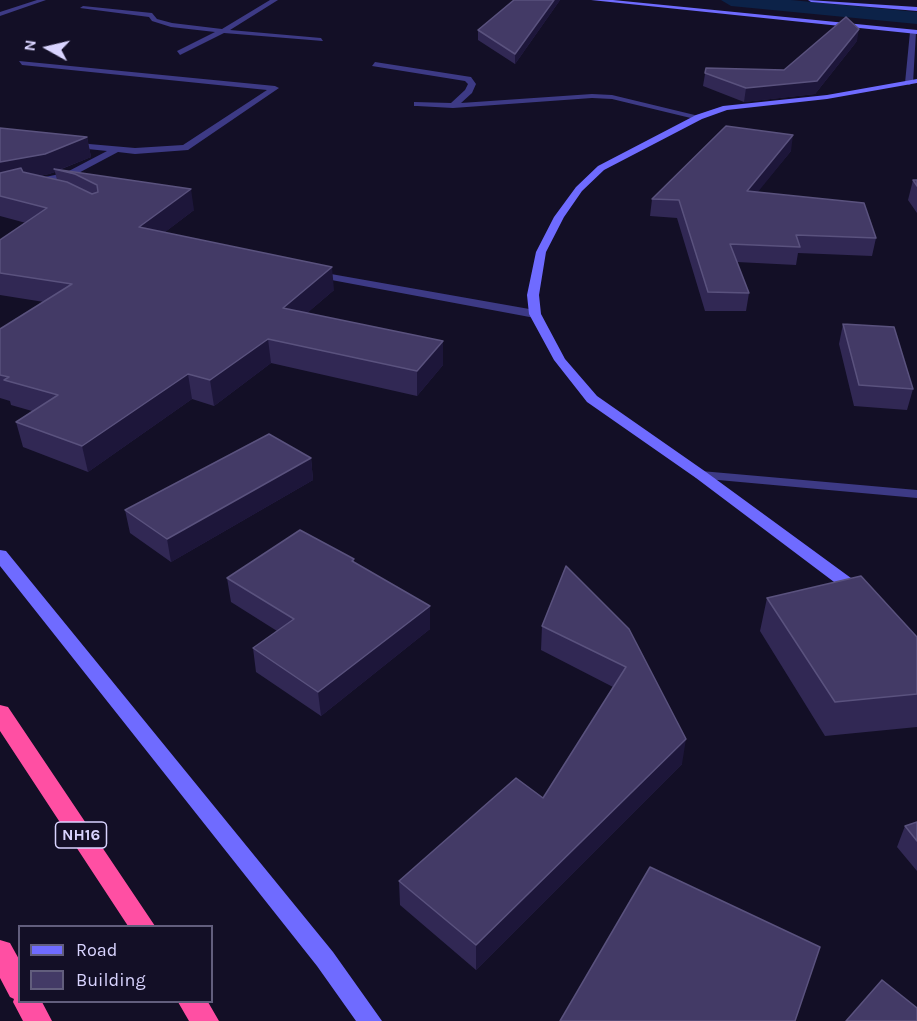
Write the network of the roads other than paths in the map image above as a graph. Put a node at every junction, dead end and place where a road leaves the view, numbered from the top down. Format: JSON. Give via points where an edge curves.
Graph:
{"nodes":[{"id":1,"x":44,"y":0,"type":"edge"},
{"id":2,"x":275,"y":0,"type":"edge"},
{"id":3,"x":594,"y":0,"type":"edge"},
{"id":4,"x":812,"y":0,"type":"edge"},
{"id":5,"x":83,"y":8,"type":"dead end"},
{"id":6,"x":917,"y":9,"type":"edge"},
{"id":7,"x":0,"y":14,"type":"edge"},
{"id":8,"x":223,"y":31,"type":"junction"},
{"id":9,"x":915,"y":32,"type":"edge"},
{"id":10,"x":321,"y":40,"type":"dead end"},
{"id":11,"x":180,"y":53,"type":"dead end"},
{"id":12,"x":22,"y":63,"type":"dead end"},
{"id":13,"x":375,"y":64,"type":"dead end"},
{"id":14,"x":913,"y":82,"type":"edge"},
{"id":15,"x":417,"y":104,"type":"dead end"},
{"id":16,"x":453,"y":106,"type":"junction"},
{"id":17,"x":699,"y":117,"type":"junction"},
{"id":18,"x":58,"y":143,"type":"edge"},
{"id":19,"x":116,"y":149,"type":"junction"},
{"id":20,"x":16,"y":185,"type":"junction"},
{"id":21,"x":0,"y":189,"type":"edge"},
{"id":22,"x":46,"y":191,"type":"edge"},
{"id":23,"x":300,"y":272,"type":"edge"},
{"id":24,"x":535,"y":314,"type":"junction"},
{"id":25,"x":701,"y":475,"type":"junction"},
{"id":26,"x":917,"y":494,"type":"edge"},
{"id":27,"x":0,"y":555,"type":"edge"},
{"id":28,"x":873,"y":604,"type":"edge"},
{"id":29,"x":0,"y":713,"type":"edge"},
{"id":30,"x":141,"y":925,"type":"edge"},
{"id":31,"x":0,"y":952,"type":"edge"},
{"id":32,"x":18,"y":984,"type":"edge"},
{"id":33,"x":28,"y":1003,"type":"edge"},
{"id":34,"x":193,"y":1003,"type":"edge"},
{"id":35,"x":38,"y":1021,"type":"edge"},
{"id":36,"x":205,"y":1021,"type":"edge"},
{"id":37,"x":370,"y":1021,"type":"edge"}],
"edges":[{"from":1,"to":7,"type":"street"},
{"from":2,"to":8,"type":"street"},
{"from":3,"to":9,"type":"street"},
{"from":4,"to":6,"type":"street"},
{"from":5,"to":8,"type":"street","via":[[152,15],[154,20],[171,25]]},
{"from":8,"to":10,"type":"street"},
{"from":8,"to":11,"type":"street"},
{"from":9,"to":14,"type":"street"},
{"from":12,"to":19,"type":"street","via":[[275,88],[185,148]]},
{"from":13,"to":16,"type":"street","via":[[468,79],[472,84],[470,91]]},
{"from":14,"to":17,"type":"street","via":[[827,97],[726,108]]},
{"from":15,"to":16,"type":"street"},
{"from":16,"to":17,"type":"street","via":[[592,96]]},
{"from":17,"to":24,"type":"street","via":[[601,168],[579,189],[541,252],[533,295]]},
{"from":18,"to":19,"type":"street"},
{"from":19,"to":20,"type":"street","via":[[68,175]]},
{"from":20,"to":21,"type":"street"},
{"from":20,"to":22,"type":"street"},
{"from":23,"to":24,"type":"street"},
{"from":24,"to":25,"type":"street","via":[[560,360],[592,399]]},
{"from":25,"to":26,"type":"street"},
{"from":25,"to":28,"type":"street"},
{"from":27,"to":37,"type":"street","via":[[325,959]]},
{"from":29,"to":30,"type":"highway","number":"NH16"},
{"from":31,"to":32,"type":"highway"},
{"from":33,"to":35,"type":"highway"},
{"from":34,"to":36,"type":"highway"}]}
